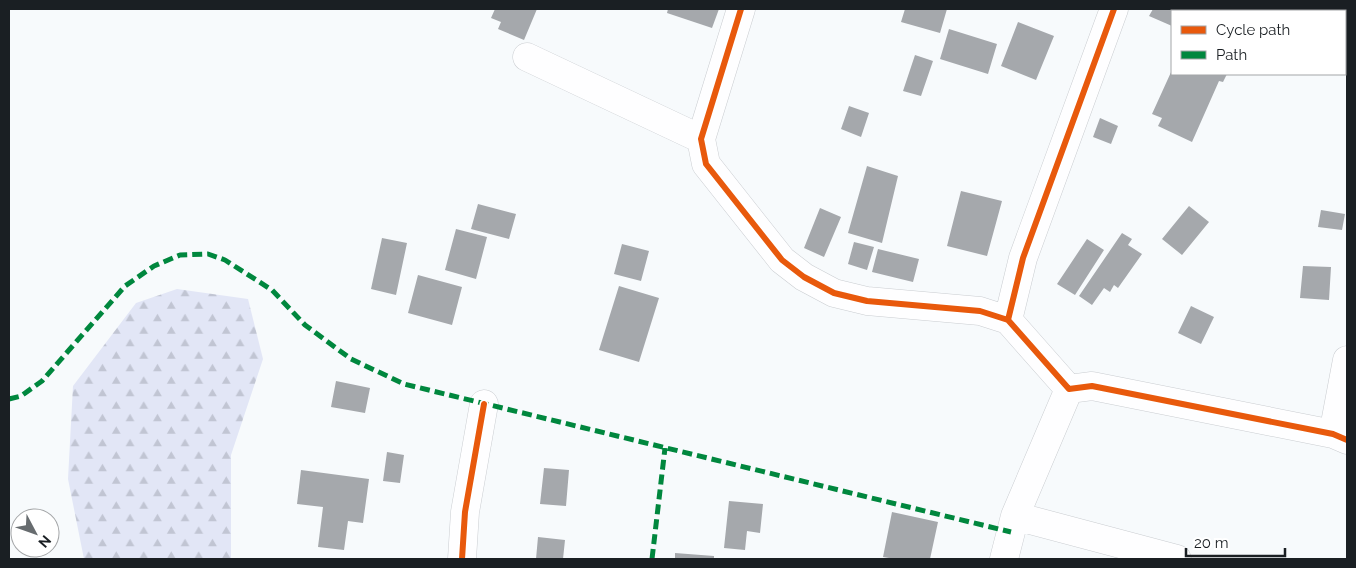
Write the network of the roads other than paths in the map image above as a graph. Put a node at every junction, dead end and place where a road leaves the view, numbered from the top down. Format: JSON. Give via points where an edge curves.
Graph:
{"nodes":[{"id":1,"x":741,"y":9,"type":"edge"},
{"id":2,"x":1114,"y":9,"type":"edge"},
{"id":3,"x":527,"y":57,"type":"dead end"},
{"id":4,"x":701,"y":139,"type":"junction"},
{"id":5,"x":1008,"y":320,"type":"junction"},
{"id":6,"x":1347,"y":360,"type":"edge"},
{"id":7,"x":1069,"y":389,"type":"junction"},
{"id":8,"x":484,"y":404,"type":"dead end"},
{"id":9,"x":1340,"y":437,"type":"edge"},
{"id":10,"x":1013,"y":524,"type":"junction"},
{"id":11,"x":462,"y":559,"type":"edge"},
{"id":12,"x":1004,"y":559,"type":"edge"},
{"id":13,"x":1177,"y":559,"type":"edge"}],
"edges":[{"from":1,"to":4,"type":"street"},
{"from":2,"to":5,"type":"street","via":[[1023,258]]},
{"from":3,"to":4,"type":"street"},
{"from":4,"to":5,"type":"street","via":[[706,164],[782,260],[804,277],[834,294],[867,301],[980,311]]},
{"from":5,"to":7,"type":"street"},
{"from":6,"to":9,"type":"street"},
{"from":7,"to":9,"type":"street","via":[[1092,386]]},
{"from":7,"to":10,"type":"street"},
{"from":8,"to":11,"type":"street","via":[[465,512]]},
{"from":10,"to":12,"type":"street"},
{"from":10,"to":13,"type":"street"}]}
